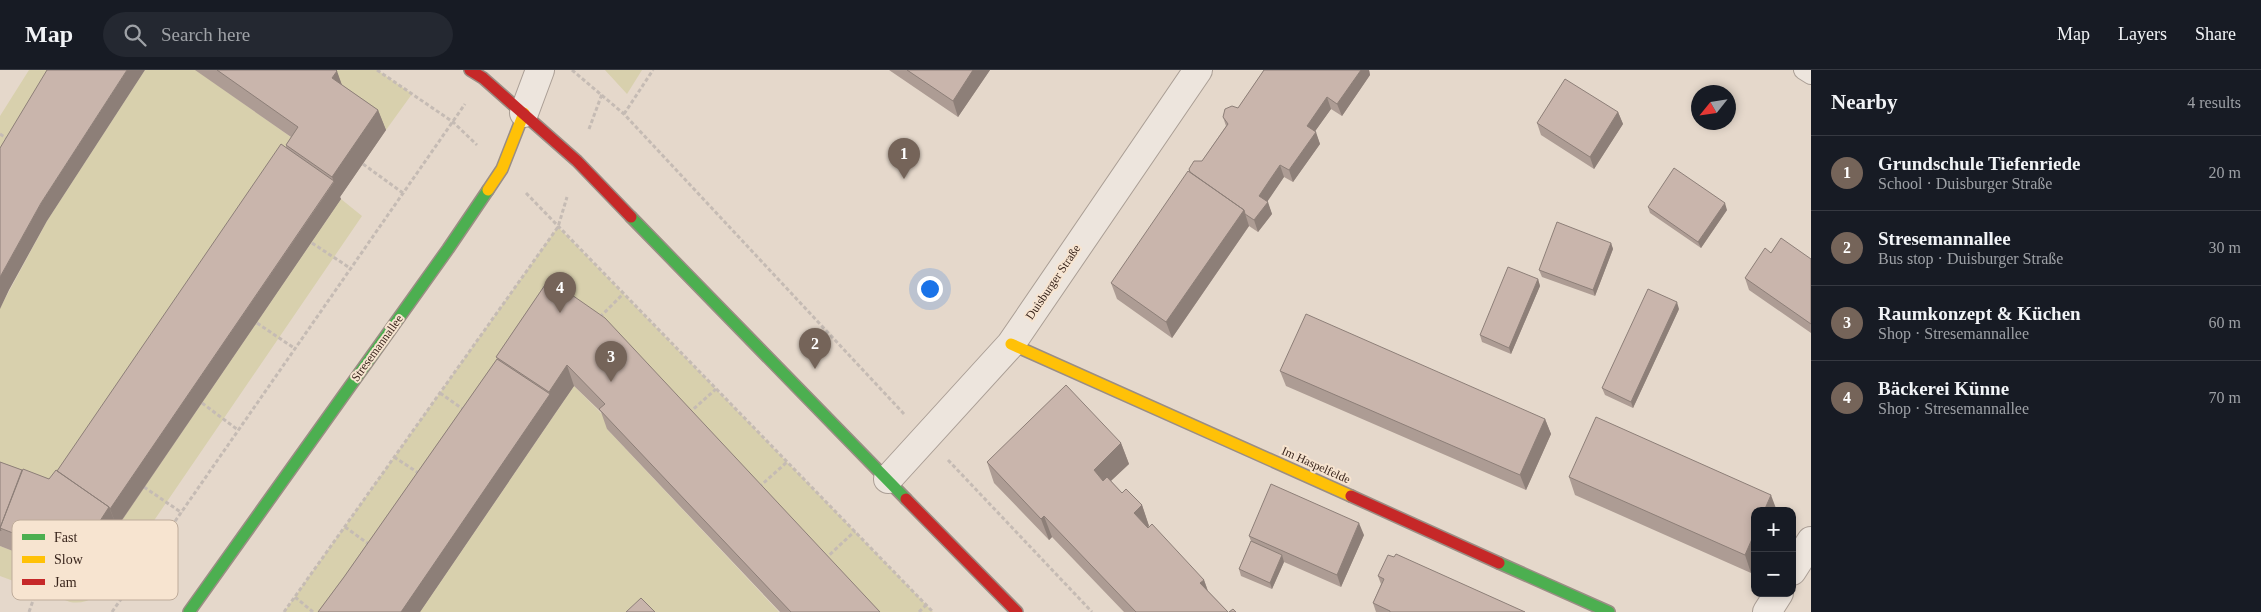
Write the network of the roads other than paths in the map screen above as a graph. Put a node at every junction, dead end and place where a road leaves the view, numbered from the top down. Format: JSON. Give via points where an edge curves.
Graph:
{"nodes":[{"id":1,"x":470,"y":70,"type":"edge"},
{"id":2,"x":540,"y":70,"type":"edge"},
{"id":3,"x":1198,"y":70,"type":"edge"},
{"id":4,"x":1803,"y":70,"type":"edge"},
{"id":5,"x":1811,"y":75,"type":"edge"},
{"id":6,"x":524,"y":113,"type":"junction"},
{"id":7,"x":1011,"y":344,"type":"junction"},
{"id":8,"x":888,"y":478,"type":"junction"},
{"id":9,"x":1811,"y":541,"type":"edge"},
{"id":10,"x":1796,"y":565,"type":"edge"},
{"id":11,"x":1776,"y":597,"type":"edge"},
{"id":12,"x":189,"y":612,"type":"edge"},
{"id":13,"x":1017,"y":612,"type":"edge"},
{"id":14,"x":1609,"y":612,"type":"edge"},
{"id":15,"x":1767,"y":612,"type":"edge"}],
"edges":[{"from":1,"to":6,"type":"street"},
{"from":2,"to":6,"type":"street","name":"Stresemannallee"},
{"from":3,"to":7,"type":"street","name":"Duisburger Straße"},
{"from":4,"to":5,"type":"lane"},
{"from":6,"to":8,"type":"street","via":[[578,160]]},
{"from":6,"to":12,"type":"street","name":"Stresemannallee","via":[[502,169],[448,250]]},
{"from":7,"to":8,"type":"street","name":"Duisburger Straße"},
{"from":7,"to":14,"type":"street","name":"Im Haspelfelde"},
{"from":8,"to":13,"type":"street"},
{"from":9,"to":10,"type":"street"},
{"from":11,"to":15,"type":"street"}]}
